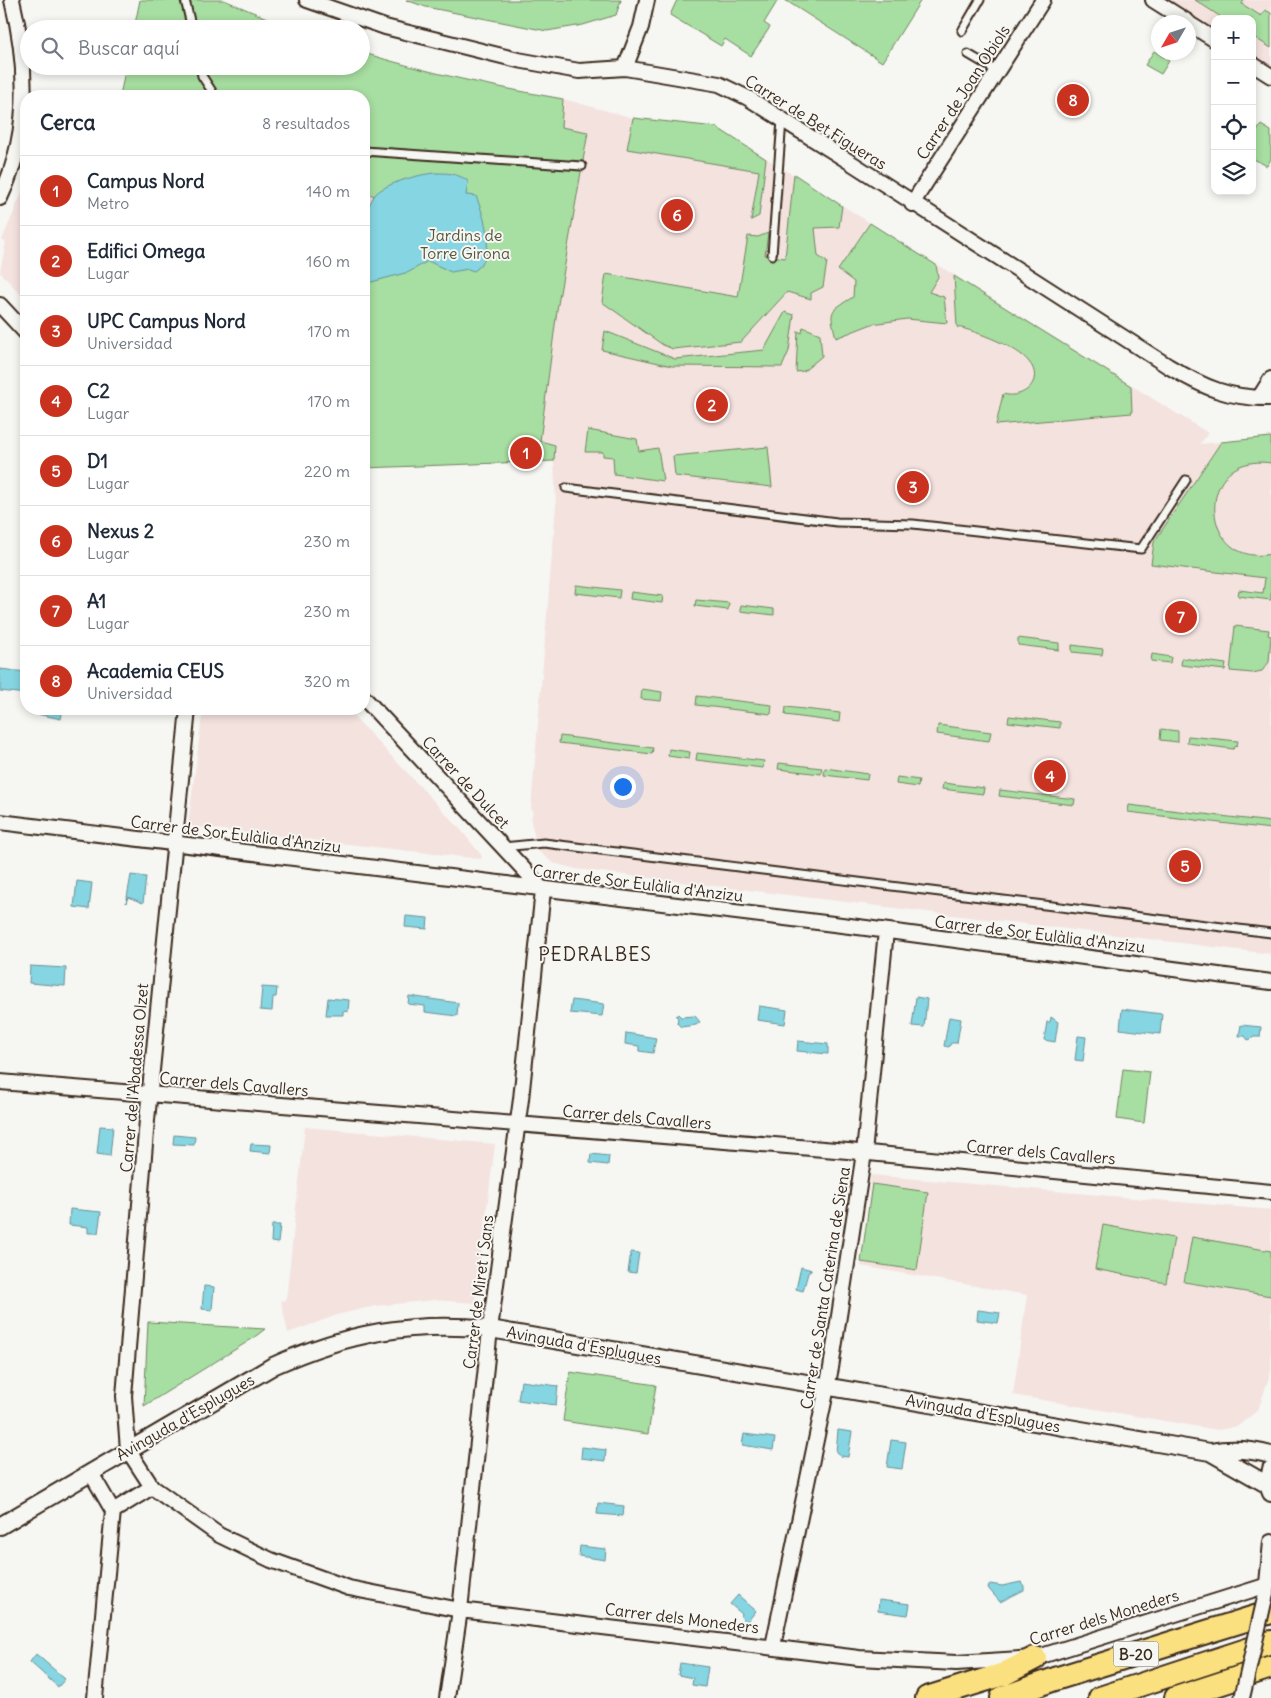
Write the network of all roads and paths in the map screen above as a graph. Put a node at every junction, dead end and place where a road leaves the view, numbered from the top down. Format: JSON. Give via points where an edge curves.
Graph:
{"nodes":[{"id":1,"x":12,"y":0,"type":"edge"},
{"id":2,"x":185,"y":0,"type":"edge"},
{"id":3,"x":307,"y":0,"type":"edge"},
{"id":4,"x":647,"y":0,"type":"edge"},
{"id":5,"x":980,"y":0,"type":"edge"},
{"id":6,"x":1043,"y":0,"type":"edge"},
{"id":7,"x":1153,"y":0,"type":"edge"},
{"id":8,"x":1176,"y":15,"type":"edge"},
{"id":9,"x":190,"y":20,"type":"edge"},
{"id":10,"x":365,"y":20,"type":"edge"},
{"id":11,"x":370,"y":22,"type":"edge"},
{"id":12,"x":1196,"y":28,"type":"edge"},
{"id":13,"x":962,"y":31,"type":"dead end"},
{"id":14,"x":20,"y":35,"type":"edge"},
{"id":15,"x":1211,"y":37,"type":"edge"},
{"id":16,"x":968,"y":54,"type":"dead end"},
{"id":17,"x":1256,"y":67,"type":"edge"},
{"id":18,"x":625,"y":68,"type":"junction"},
{"id":19,"x":997,"y":71,"type":"junction"},
{"id":20,"x":23,"y":75,"type":"edge"},
{"id":21,"x":202,"y":75,"type":"edge"},
{"id":22,"x":1271,"y":76,"type":"edge"},
{"id":23,"x":24,"y":90,"type":"edge"},
{"id":24,"x":211,"y":90,"type":"edge"},
{"id":25,"x":782,"y":120,"type":"junction"},
{"id":26,"x":20,"y":131,"type":"edge"},
{"id":27,"x":370,"y":151,"type":"edge"},
{"id":28,"x":582,"y":166,"type":"dead end"},
{"id":29,"x":0,"y":198,"type":"edge"},
{"id":30,"x":912,"y":204,"type":"junction"},
{"id":31,"x":772,"y":255,"type":"dead end"},
{"id":32,"x":0,"y":305,"type":"edge"},
{"id":33,"x":20,"y":327,"type":"edge"},
{"id":34,"x":1271,"y":379,"type":"edge"},
{"id":35,"x":1265,"y":398,"type":"edge"},
{"id":36,"x":1186,"y":480,"type":"dead end"},
{"id":37,"x":566,"y":488,"type":"dead end"},
{"id":38,"x":370,"y":704,"type":"edge"},
{"id":39,"x":187,"y":715,"type":"edge"},
{"id":40,"x":0,"y":822,"type":"edge"},
{"id":41,"x":174,"y":843,"type":"junction"},
{"id":42,"x":503,"y":847,"type":"junction"},
{"id":43,"x":543,"y":890,"type":"junction"},
{"id":44,"x":886,"y":931,"type":"junction"},
{"id":45,"x":1271,"y":933,"type":"edge"},
{"id":46,"x":1271,"y":982,"type":"edge"},
{"id":47,"x":0,"y":1082,"type":"edge"},
{"id":48,"x":150,"y":1094,"type":"junction"},
{"id":49,"x":518,"y":1125,"type":"junction"},
{"id":50,"x":864,"y":1153,"type":"junction"},
{"id":51,"x":1271,"y":1192,"type":"edge"},
{"id":52,"x":490,"y":1329,"type":"junction"},
{"id":53,"x":828,"y":1387,"type":"junction"},
{"id":54,"x":128,"y":1450,"type":"junction"},
{"id":55,"x":1210,"y":1452,"type":"junction"},
{"id":56,"x":1271,"y":1455,"type":"edge"},
{"id":57,"x":91,"y":1473,"type":"junction"},
{"id":58,"x":1270,"y":1482,"type":"edge"},
{"id":59,"x":152,"y":1487,"type":"junction"},
{"id":60,"x":113,"y":1511,"type":"junction"},
{"id":61,"x":0,"y":1526,"type":"edge"},
{"id":62,"x":1271,"y":1542,"type":"edge"},
{"id":63,"x":1269,"y":1594,"type":"edge"},
{"id":64,"x":460,"y":1610,"type":"junction"},
{"id":65,"x":1271,"y":1642,"type":"edge"},
{"id":66,"x":773,"y":1646,"type":"junction"},
{"id":67,"x":1035,"y":1658,"type":"junction"},
{"id":68,"x":1271,"y":1666,"type":"edge"},
{"id":69,"x":95,"y":1698,"type":"edge"},
{"id":70,"x":448,"y":1698,"type":"edge"},
{"id":71,"x":928,"y":1698,"type":"edge"},
{"id":72,"x":1002,"y":1698,"type":"edge"},
{"id":73,"x":1100,"y":1698,"type":"edge"},
{"id":74,"x":1176,"y":1698,"type":"edge"},
{"id":75,"x":1242,"y":1698,"type":"edge"}],
"edges":[{"from":1,"to":14,"type":"street"},
{"from":2,"to":9,"type":"lane"},
{"from":3,"to":10,"type":"street","name":"Carrer de Bet Figueras"},
{"from":4,"to":18,"type":"street","via":[[641,27]]},
{"from":5,"to":13,"type":"lane"},
{"from":6,"to":19,"type":"street","name":"Carrer de Joan Obiols"},
{"from":7,"to":8,"type":"street"},
{"from":11,"to":18,"type":"street","name":"Carrer de Bet Figueras","via":[[518,60],[579,71]]},
{"from":12,"to":15,"type":"street"},
{"from":16,"to":19,"type":"lane"},
{"from":17,"to":22,"type":"street"},
{"from":18,"to":25,"type":"street","name":"Carrer de Bet Figueras","via":[[720,84]]},
{"from":19,"to":30,"type":"street","name":"Carrer de Joan Obiols"},
{"from":20,"to":23,"type":"street"},
{"from":21,"to":24,"type":"lane"},
{"from":25,"to":30,"type":"street","name":"Carrer de Bet Figueras"},
{"from":25,"to":31,"type":"lane"},
{"from":26,"to":29,"type":"street","via":[[12,168]]},
{"from":27,"to":28,"type":"lane"},
{"from":30,"to":35,"type":"street","name":"Carrer de Bet Figueras","via":[[1200,385],[1226,394]]},
{"from":32,"to":33,"type":"street"},
{"from":34,"to":35,"type":"street"},
{"from":36,"to":37,"type":"lane","via":[[1141,549],[913,524],[837,522]]},
{"from":38,"to":42,"type":"street","name":"Carrer de Dulcet"},
{"from":39,"to":41,"type":"street","name":"Carrer de l'Abadessa Olzet"},
{"from":40,"to":41,"type":"street","name":"Carrer de Sor Eulàlia d'Anzizu"},
{"from":41,"to":43,"type":"street","name":"Carrer de Sor Eulàlia d'Anzizu"},
{"from":41,"to":48,"type":"street","name":"Carrer de l'Abadessa Olzet"},
{"from":42,"to":43,"type":"street","name":"Carrer de Dulcet"},
{"from":42,"to":45,"type":"lane","via":[[544,843]]},
{"from":43,"to":44,"type":"street","name":"Carrer de Sor Eulàlia d'Anzizu"},
{"from":43,"to":49,"type":"street","name":"Carrer de Miret i Sans"},
{"from":44,"to":46,"type":"street","name":"Carrer de Sor Eulàlia d'Anzizu"},
{"from":44,"to":50,"type":"street","name":"Carrer de Santa Caterina de Siena"},
{"from":47,"to":48,"type":"street","name":"Carrer dels Cavallers"},
{"from":48,"to":49,"type":"street","name":"Carrer dels Cavallers"},
{"from":48,"to":54,"type":"street","name":"Carrer de l'Abadessa Olzet","via":[[124,1396]]},
{"from":49,"to":50,"type":"street","name":"Carrer dels Cavallers"},
{"from":49,"to":52,"type":"street","name":"Carrer de Miret i Sans"},
{"from":50,"to":51,"type":"street","name":"Carrer dels Cavallers"},
{"from":50,"to":53,"type":"street","name":"Carrer de Santa Caterina de Siena"},
{"from":52,"to":53,"type":"street","name":"Avinguda d'Esplugues"},
{"from":52,"to":54,"type":"street","name":"Avinguda d'Esplugues","via":[[432,1326],[344,1338],[273,1366]]},
{"from":52,"to":64,"type":"street","name":"Carrer de Miret i Sans"},
{"from":53,"to":55,"type":"street","name":"Avinguda d'Esplugues"},
{"from":53,"to":66,"type":"street","name":"Carrer de Santa Caterina de Siena"},
{"from":54,"to":57,"type":"street","name":"Avinguda d'Esplugues"},
{"from":54,"to":59,"type":"street","name":"Carrer dels Moneders"},
{"from":55,"to":56,"type":"street","name":"Avinguda d'Esplugues","via":[[1254,1450]]},
{"from":55,"to":58,"type":"street","name":"Avinguda d'Esplugues"},
{"from":57,"to":60,"type":"street"},
{"from":57,"to":61,"type":"street","name":"Avinguda d'Esplugues"},
{"from":59,"to":60,"type":"street"},
{"from":59,"to":64,"type":"street","name":"Carrer dels Moneders","via":[[218,1534],[271,1560],[350,1588]]},
{"from":60,"to":69,"type":"street"},
{"from":62,"to":63,"type":"street"},
{"from":63,"to":67,"type":"street","name":"Carrer dels Moneders"},
{"from":63,"to":72,"type":"highway","number":"B-20"},
{"from":63,"to":75,"type":"street","bridge":true},
{"from":64,"to":66,"type":"street","name":"Carrer dels Moneders"},
{"from":64,"to":70,"type":"street","name":"Carrer de Miret i Sans"},
{"from":65,"to":73,"type":"highway","number":"B-20"},
{"from":66,"to":67,"type":"street","name":"Carrer dels Moneders","via":[[859,1658],[956,1663]]},
{"from":67,"to":71,"type":"highway","via":[[1004,1674]]},
{"from":68,"to":74,"type":"highway"}]}
